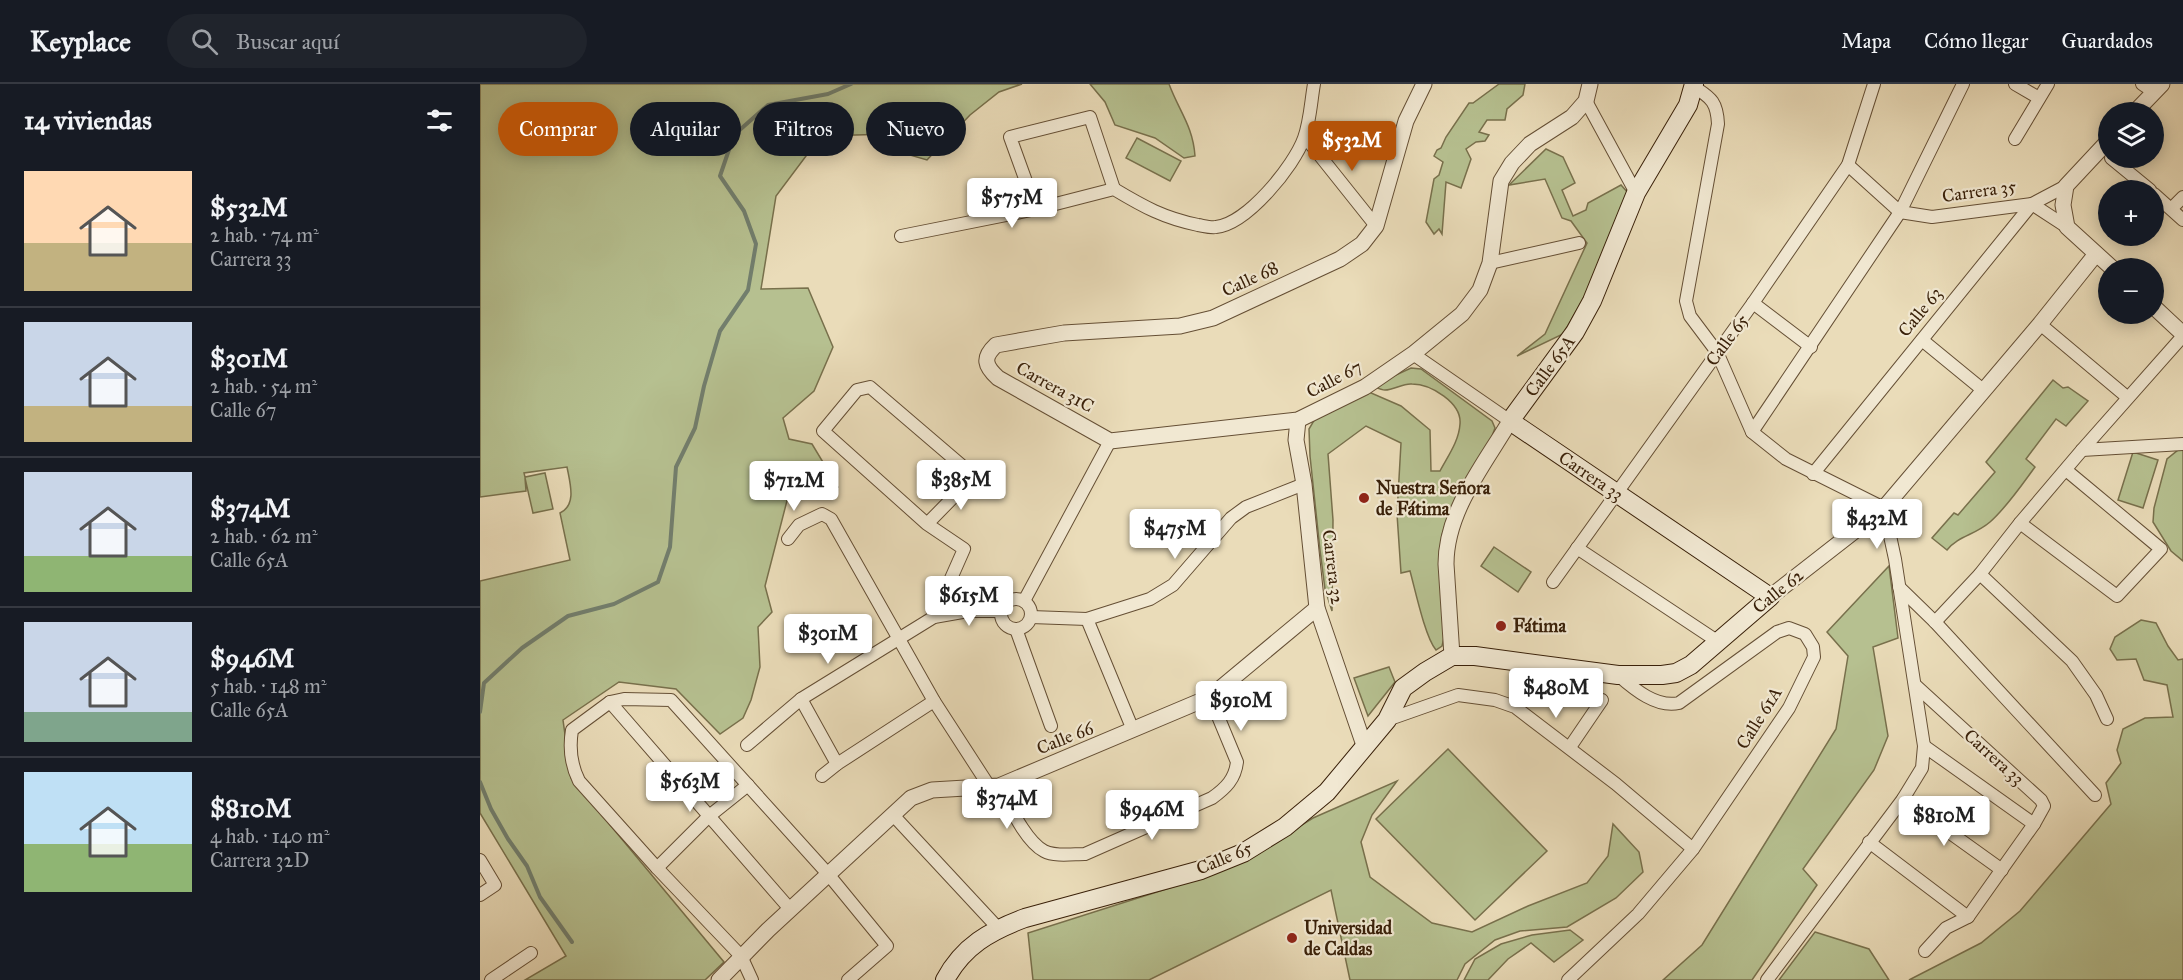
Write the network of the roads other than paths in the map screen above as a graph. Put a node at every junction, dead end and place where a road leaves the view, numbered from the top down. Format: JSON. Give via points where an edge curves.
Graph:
{"nodes":[{"id":1,"x":1314,"y":84,"type":"edge"},
{"id":2,"x":1424,"y":84,"type":"edge"},
{"id":3,"x":1590,"y":84,"type":"edge"},
{"id":4,"x":1874,"y":84,"type":"edge"},
{"id":5,"x":1963,"y":84,"type":"edge"},
{"id":6,"x":2015,"y":84,"type":"edge"},
{"id":7,"x":2048,"y":84,"type":"edge"},
{"id":8,"x":1694,"y":86,"type":"edge"},
{"id":9,"x":2153,"y":87,"type":"edge"},
{"id":10,"x":2039,"y":98,"type":"junction"},
{"id":11,"x":1586,"y":101,"type":"junction"},
{"id":12,"x":2142,"y":102,"type":"edge"},
{"id":13,"x":1305,"y":137,"type":"junction"},
{"id":14,"x":2015,"y":139,"type":"dead end"},
{"id":15,"x":2098,"y":159,"type":"edge"},
{"id":16,"x":1848,"y":165,"type":"junction"},
{"id":17,"x":2126,"y":168,"type":"edge"},
{"id":18,"x":2139,"y":180,"type":"edge"},
{"id":19,"x":2066,"y":186,"type":"junction"},
{"id":20,"x":1114,"y":189,"type":"junction"},
{"id":21,"x":1636,"y":193,"type":"junction"},
{"id":22,"x":2183,"y":197,"type":"edge"},
{"id":23,"x":2164,"y":202,"type":"edge"},
{"id":24,"x":2032,"y":204,"type":"junction"},
{"id":25,"x":2172,"y":208,"type":"junction"},
{"id":26,"x":1036,"y":209,"type":"junction"},
{"id":27,"x":1900,"y":212,"type":"junction"},
{"id":28,"x":2183,"y":220,"type":"edge"},
{"id":29,"x":1376,"y":226,"type":"junction"},
{"id":30,"x":2067,"y":227,"type":"junction"},
{"id":31,"x":901,"y":236,"type":"dead end"},
{"id":32,"x":1579,"y":243,"type":"dead end"},
{"id":33,"x":2096,"y":254,"type":"junction"},
{"id":34,"x":2101,"y":258,"type":"edge"},
{"id":35,"x":1490,"y":264,"type":"junction"},
{"id":36,"x":1754,"y":303,"type":"junction"},
{"id":37,"x":2164,"y":317,"type":"edge"},
{"id":38,"x":2040,"y":324,"type":"junction"},
{"id":39,"x":2183,"y":335,"type":"edge"},
{"id":40,"x":1923,"y":340,"type":"junction"},
{"id":41,"x":1811,"y":347,"type":"junction"},
{"id":42,"x":1718,"y":352,"type":"junction"},
{"id":43,"x":1413,"y":354,"type":"junction"},
{"id":44,"x":986,"y":362,"type":"joint"},
{"id":45,"x":1983,"y":390,"type":"junction"},
{"id":46,"x":2127,"y":397,"type":"junction"},
{"id":47,"x":1298,"y":420,"type":"junction"},
{"id":48,"x":1510,"y":421,"type":"junction"},
{"id":49,"x":1752,"y":432,"type":"junction"},
{"id":50,"x":1110,"y":441,"type":"junction"},
{"id":51,"x":2183,"y":444,"type":"edge"},
{"id":52,"x":2082,"y":450,"type":"junction"},
{"id":53,"x":2066,"y":470,"type":"junction"},
{"id":54,"x":1813,"y":474,"type":"junction"},
{"id":55,"x":1304,"y":484,"type":"junction"},
{"id":56,"x":1616,"y":493,"type":"junction"},
{"id":57,"x":1884,"y":508,"type":"junction"},
{"id":58,"x":2020,"y":523,"type":"junction"},
{"id":59,"x":927,"y":524,"type":"junction"},
{"id":60,"x":788,"y":539,"type":"dead end"},
{"id":61,"x":1577,"y":548,"type":"junction"},
{"id":62,"x":1980,"y":574,"type":"junction"},
{"id":63,"x":1553,"y":582,"type":"dead end"},
{"id":64,"x":1899,"y":587,"type":"junction"},
{"id":65,"x":1770,"y":597,"type":"junction"},
{"id":66,"x":1024,"y":601,"type":"junction"},
{"id":67,"x":1317,"y":608,"type":"junction"},
{"id":68,"x":1002,"y":611,"type":"junction"},
{"id":69,"x":934,"y":617,"type":"junction"},
{"id":70,"x":1031,"y":617,"type":"junction"},
{"id":71,"x":1087,"y":619,"type":"junction"},
{"id":72,"x":1935,"y":622,"type":"junction"},
{"id":73,"x":1016,"y":629,"type":"junction"},
{"id":74,"x":898,"y":639,"type":"junction"},
{"id":75,"x":1717,"y":641,"type":"junction"},
{"id":76,"x":1452,"y":656,"type":"junction"},
{"id":77,"x":1618,"y":675,"type":"junction"},
{"id":78,"x":1915,"y":685,"type":"junction"},
{"id":79,"x":1210,"y":697,"type":"junction"},
{"id":80,"x":801,"y":699,"type":"junction"},
{"id":81,"x":1602,"y":700,"type":"dead end"},
{"id":82,"x":934,"y":701,"type":"junction"},
{"id":83,"x":610,"y":702,"type":"junction"},
{"id":84,"x":2107,"y":719,"type":"dead end"},
{"id":85,"x":1387,"y":720,"type":"junction"},
{"id":86,"x":1051,"y":726,"type":"dead end"},
{"id":87,"x":1133,"y":730,"type":"junction"},
{"id":88,"x":747,"y":745,"type":"dead end"},
{"id":89,"x":1924,"y":746,"type":"junction"},
{"id":90,"x":1570,"y":747,"type":"junction"},
{"id":91,"x":1365,"y":748,"type":"junction"},
{"id":92,"x":837,"y":764,"type":"junction"},
{"id":93,"x":822,"y":776,"type":"dead end"},
{"id":94,"x":748,"y":785,"type":"junction"},
{"id":95,"x":994,"y":786,"type":"junction"},
{"id":96,"x":2096,"y":795,"type":"dead end"},
{"id":97,"x":1903,"y":799,"type":"junction"},
{"id":98,"x":892,"y":815,"type":"junction"},
{"id":99,"x":708,"y":817,"type":"junction"},
{"id":100,"x":2034,"y":825,"type":"junction"},
{"id":101,"x":1869,"y":842,"type":"junction"},
{"id":102,"x":1694,"y":849,"type":"junction"},
{"id":103,"x":480,"y":860,"type":"edge"},
{"id":104,"x":657,"y":868,"type":"junction"},
{"id":105,"x":2002,"y":870,"type":"junction"},
{"id":106,"x":828,"y":874,"type":"junction"},
{"id":107,"x":480,"y":896,"type":"edge"},
{"id":108,"x":790,"y":909,"type":"junction"},
{"id":109,"x":1968,"y":917,"type":"junction"},
{"id":110,"x":998,"y":928,"type":"junction"},
{"id":111,"x":1924,"y":951,"type":"dead end"},
{"id":112,"x":531,"y":952,"type":"dead end"},
{"id":113,"x":741,"y":956,"type":"junction"},
{"id":114,"x":491,"y":980,"type":"edge"},
{"id":115,"x":720,"y":980,"type":"edge"},
{"id":116,"x":752,"y":980,"type":"edge"},
{"id":117,"x":848,"y":980,"type":"edge"},
{"id":118,"x":945,"y":980,"type":"edge"},
{"id":119,"x":1568,"y":980,"type":"edge"},
{"id":120,"x":1767,"y":980,"type":"edge"}],
"edges":[{"from":1,"to":13,"type":"street"},
{"from":2,"to":29,"type":"street","name":"Calle 68","via":[[1406,121]]},
{"from":3,"to":11,"type":"street"},
{"from":4,"to":16,"type":"street","name":"Calle 65"},
{"from":5,"to":27,"type":"street"},
{"from":6,"to":10,"type":"street"},
{"from":7,"to":10,"type":"street"},
{"from":8,"to":21,"type":"main road","name":"Calle 65A","via":[[1688,105]]},
{"from":8,"to":42,"type":"street","via":[[1717,108],[1719,124],[1686,301],[1690,316]]},
{"from":9,"to":12,"type":"street"},
{"from":10,"to":14,"type":"street"},
{"from":11,"to":21,"type":"street"},
{"from":11,"to":35,"type":"street","name":"Calle 67","via":[[1572,117],[1530,144],[1501,181]]},
{"from":13,"to":20,"type":"street","via":[[1292,164],[1245,215],[1230,225],[1214,228],[1152,212]]},
{"from":13,"to":29,"type":"street"},
{"from":15,"to":19,"type":"street","name":"Calle 63"},
{"from":16,"to":27,"type":"street"},
{"from":16,"to":36,"type":"street","name":"Calle 65"},
{"from":17,"to":18,"type":"street"},
{"from":19,"to":24,"type":"street","name":"Calle 63"},
{"from":19,"to":30,"type":"street","via":[[2063,205]]},
{"from":20,"to":26,"type":"street"},
{"from":20,"to":26,"type":"street","via":[[1090,117],[1010,137]]},
{"from":21,"to":48,"type":"main road","name":"Calle 65A","via":[[1592,301],[1575,332]]},
{"from":22,"to":25,"type":"street"},
{"from":23,"to":25,"type":"street"},
{"from":24,"to":27,"type":"street","name":"Carrera 35","via":[[1932,217]]},
{"from":24,"to":30,"type":"street","name":"Carrera 35"},
{"from":24,"to":40,"type":"street","name":"Calle 63"},
{"from":25,"to":28,"type":"street"},
{"from":26,"to":31,"type":"street"},
{"from":27,"to":41,"type":"street"},
{"from":29,"to":44,"type":"street","name":"Calle 68","via":[[1362,244],[1340,260],[1214,318],[1180,326],[1064,333],[996,345]]},
{"from":30,"to":33,"type":"street","name":"Carrera 35"},
{"from":32,"to":35,"type":"street"},
{"from":33,"to":34,"type":"street","name":"Carrera 35"},
{"from":33,"to":38,"type":"street","name":"Calle 62"},
{"from":35,"to":43,"type":"street","name":"Calle 67","via":[[1480,290],[1462,314]]},
{"from":36,"to":41,"type":"street"},
{"from":36,"to":42,"type":"street","name":"Calle 65"},
{"from":37,"to":39,"type":"street"},
{"from":38,"to":45,"type":"street","name":"Calle 62"},
{"from":38,"to":46,"type":"street"},
{"from":39,"to":46,"type":"street"},
{"from":40,"to":45,"type":"street"},
{"from":40,"to":54,"type":"street","name":"Calle 63"},
{"from":41,"to":49,"type":"street"},
{"from":42,"to":49,"type":"street"},
{"from":42,"to":56,"type":"street","name":"Calle 65"},
{"from":43,"to":47,"type":"street","name":"Calle 67","via":[[1365,387]]},
{"from":43,"to":48,"type":"street","name":"Carrera 33"},
{"from":44,"to":50,"type":"street","name":"Carrera 31C","via":[[998,378]]},
{"from":45,"to":57,"type":"street","name":"Calle 62"},
{"from":46,"to":52,"type":"street"},
{"from":47,"to":50,"type":"street","name":"Calle 67"},
{"from":47,"to":55,"type":"street","name":"Carrera 32","via":[[1296,440]]},
{"from":48,"to":56,"type":"main road","name":"Carrera 33"},
{"from":48,"to":76,"type":"street","name":"Calle 65A","via":[[1459,507],[1449,534],[1446,564]]},
{"from":49,"to":54,"type":"street"},
{"from":50,"to":66,"type":"street"},
{"from":51,"to":52,"type":"street"},
{"from":52,"to":53,"type":"street"},
{"from":53,"to":58,"type":"street"},
{"from":53,"to":58,"type":"street","via":[[2161,549],[2117,596]]},
{"from":54,"to":57,"type":"street"},
{"from":55,"to":67,"type":"street","name":"Carrera 32"},
{"from":55,"to":71,"type":"street","via":[[1246,507],[1231,518],[1173,585],[1150,599]]},
{"from":56,"to":61,"type":"street","name":"Calle 65"},
{"from":56,"to":65,"type":"main road","name":"Carrera 33"},
{"from":57,"to":64,"type":"street"},
{"from":57,"to":65,"type":"street","name":"Calle 62"},
{"from":58,"to":62,"type":"street"},
{"from":59,"to":59,"type":"street","via":[[823,431],[857,390],[870,387],[974,476]]},
{"from":59,"to":69,"type":"street","via":[[963,549]]},
{"from":60,"to":74,"type":"street","via":[[799,525],[822,514],[831,519]]},
{"from":61,"to":63,"type":"street","name":"Calle 65"},
{"from":61,"to":75,"type":"street"},
{"from":62,"to":72,"type":"street"},
{"from":62,"to":84,"type":"street","via":[[2072,661]]},
{"from":64,"to":72,"type":"street"},
{"from":64,"to":78,"type":"street"},
{"from":65,"to":75,"type":"main road","name":"Calle 62"},
{"from":66,"to":68,"type":"street","via":[[1010,600]]},
{"from":66,"to":70,"type":"street"},
{"from":67,"to":79,"type":"street","name":"Calle 66"},
{"from":67,"to":91,"type":"street","name":"Carrera 32"},
{"from":68,"to":69,"type":"street"},
{"from":68,"to":73,"type":"street","via":[[1006,625]]},
{"from":69,"to":74,"type":"street"},
{"from":70,"to":71,"type":"street"},
{"from":70,"to":73,"type":"street","via":[[1025,626]]},
{"from":71,"to":87,"type":"street"},
{"from":72,"to":96,"type":"street"},
{"from":73,"to":86,"type":"street"},
{"from":74,"to":80,"type":"street"},
{"from":74,"to":82,"type":"street"},
{"from":75,"to":77,"type":"main road","name":"Calle 62","via":[[1676,673]]},
{"from":76,"to":77,"type":"main road","name":"Calle 62"},
{"from":76,"to":85,"type":"main road","name":"Calle 65","via":[[1403,688]]},
{"from":77,"to":102,"type":"street","name":"Calle 61A","via":[[1658,702],[1679,704],[1777,632],[1789,628],[1805,634],[1813,646],[1814,657],[1789,708]]},
{"from":78,"to":89,"type":"street"},
{"from":78,"to":100,"type":"street","name":"Carrera 33","via":[[2041,800],[2044,806]]},
{"from":79,"to":87,"type":"street","name":"Calle 66"},
{"from":79,"to":95,"type":"street","via":[[1237,762],[1236,773],[1226,788],[1212,798],[1085,854],[1044,851],[1029,838]]},
{"from":80,"to":88,"type":"street"},
{"from":80,"to":92,"type":"street"},
{"from":81,"to":90,"type":"street"},
{"from":82,"to":92,"type":"street"},
{"from":82,"to":95,"type":"street"},
{"from":83,"to":94,"type":"street","via":[[671,700]]},
{"from":83,"to":99,"type":"street"},
{"from":83,"to":104,"type":"street","via":[[572,730],[573,768],[579,781]]},
{"from":85,"to":90,"type":"street","via":[[1452,696],[1468,696],[1515,707]]},
{"from":85,"to":91,"type":"main road","name":"Calle 65"},
{"from":87,"to":95,"type":"street","name":"Calle 66"},
{"from":89,"to":97,"type":"street","via":[[1922,768]]},
{"from":89,"to":100,"type":"street"},
{"from":90,"to":102,"type":"street"},
{"from":91,"to":110,"type":"main road","name":"Calle 65","via":[[1327,792],[1285,827],[1243,853],[1201,870]]},
{"from":92,"to":93,"type":"street"},
{"from":94,"to":99,"type":"street"},
{"from":94,"to":106,"type":"street"},
{"from":95,"to":98,"type":"street","name":"Calle 66","via":[[932,790],[911,798]]},
{"from":97,"to":101,"type":"street"},
{"from":97,"to":105,"type":"street"},
{"from":98,"to":106,"type":"street","name":"Calle 66"},
{"from":98,"to":110,"type":"street"},
{"from":99,"to":104,"type":"street"},
{"from":99,"to":108,"type":"street"},
{"from":100,"to":105,"type":"street"},
{"from":101,"to":109,"type":"street"},
{"from":101,"to":120,"type":"street"},
{"from":102,"to":119,"type":"street","name":"Calle 61A","via":[[1638,914]]},
{"from":103,"to":107,"type":"street","via":[[495,885]]},
{"from":104,"to":113,"type":"street"},
{"from":105,"to":109,"type":"street"},
{"from":106,"to":108,"type":"street","name":"Calle 66"},
{"from":106,"to":117,"type":"street","via":[[887,946]]},
{"from":108,"to":113,"type":"street","name":"Calle 66"},
{"from":109,"to":111,"type":"street","via":[[1946,928]]},
{"from":110,"to":118,"type":"main road","name":"Calle 65","via":[[975,943]]},
{"from":112,"to":114,"type":"street"},
{"from":113,"to":115,"type":"street","name":"Calle 66"},
{"from":113,"to":116,"type":"street"}]}
